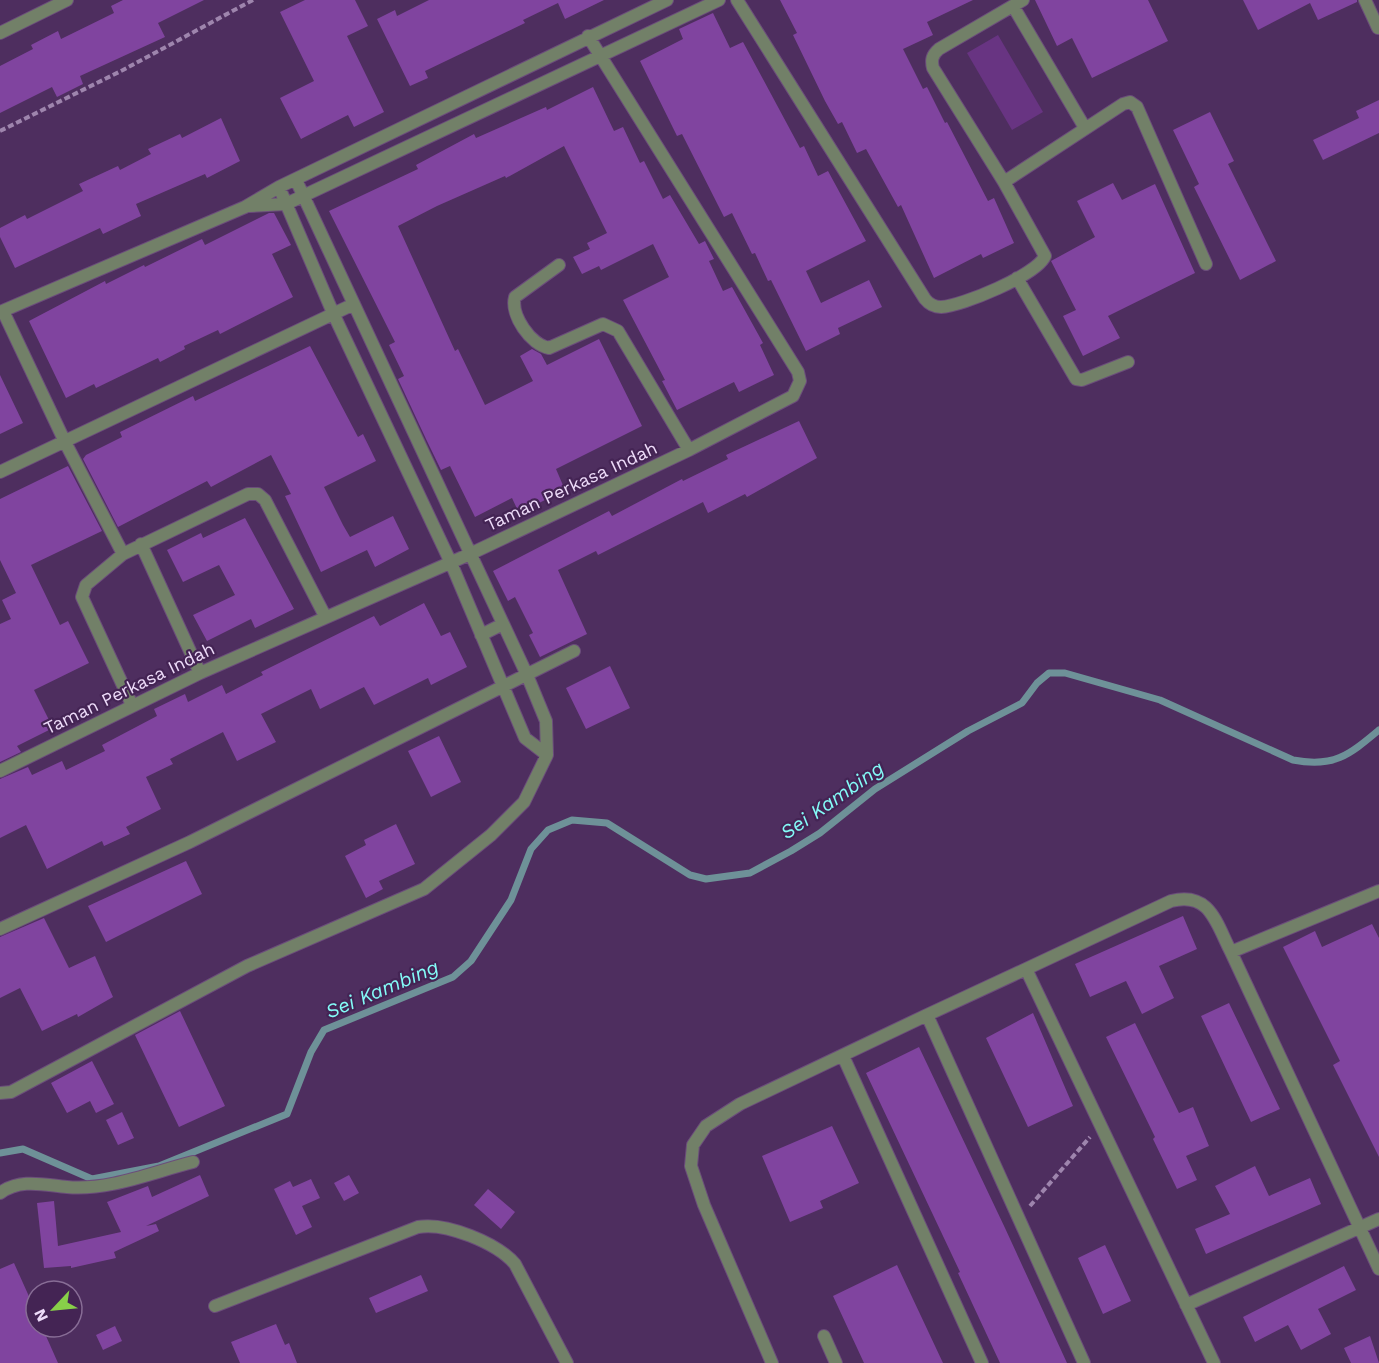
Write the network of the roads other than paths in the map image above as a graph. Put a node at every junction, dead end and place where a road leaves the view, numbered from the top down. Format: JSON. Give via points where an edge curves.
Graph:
{"nodes":[{"id":1,"x":67,"y":0,"type":"edge"},
{"id":2,"x":667,"y":0,"type":"edge"},
{"id":3,"x":719,"y":0,"type":"edge"},
{"id":4,"x":737,"y":0,"type":"edge"},
{"id":5,"x":1365,"y":0,"type":"edge"},
{"id":6,"x":1018,"y":3,"type":"edge"},
{"id":7,"x":1378,"y":28,"type":"edge"},
{"id":8,"x":0,"y":33,"type":"edge"},
{"id":9,"x":588,"y":36,"type":"junction"},
{"id":10,"x":601,"y":57,"type":"junction"},
{"id":11,"x":1084,"y":128,"type":"junction"},
{"id":12,"x":296,"y":180,"type":"junction"},
{"id":13,"x":1004,"y":182,"type":"junction"},
{"id":14,"x":279,"y":187,"type":"junction"},
{"id":15,"x":304,"y":196,"type":"junction"},
{"id":16,"x":286,"y":204,"type":"junction"},
{"id":17,"x":245,"y":207,"type":"junction"},
{"id":18,"x":1206,"y":264,"type":"dead end"},
{"id":19,"x":559,"y":265,"type":"dead end"},
{"id":20,"x":1017,"y":278,"type":"junction"},
{"id":21,"x":354,"y":304,"type":"junction"},
{"id":22,"x":1,"y":312,"type":"edge"},
{"id":23,"x":333,"y":313,"type":"junction"},
{"id":24,"x":1128,"y":362,"type":"dead end"},
{"id":25,"x":65,"y":442,"type":"junction"},
{"id":26,"x":689,"y":450,"type":"junction"},
{"id":27,"x":0,"y":472,"type":"edge"},
{"id":28,"x":141,"y":544,"type":"junction"},
{"id":29,"x":123,"y":554,"type":"junction"},
{"id":30,"x":470,"y":554,"type":"junction"},
{"id":31,"x":451,"y":563,"type":"junction"},
{"id":32,"x":325,"y":616,"type":"junction"},
{"id":33,"x":503,"y":624,"type":"junction"},
{"id":34,"x":481,"y":635,"type":"junction"},
{"id":35,"x":574,"y":651,"type":"dead end"},
{"id":36,"x":200,"y":673,"type":"junction"},
{"id":37,"x":527,"y":675,"type":"junction"},
{"id":38,"x":504,"y":688,"type":"junction"},
{"id":39,"x":132,"y":705,"type":"junction"},
{"id":40,"x":547,"y":755,"type":"junction"},
{"id":41,"x":1,"y":768,"type":"edge"},
{"id":42,"x":1379,"y":891,"type":"edge"},
{"id":43,"x":0,"y":929,"type":"edge"},
{"id":44,"x":1231,"y":952,"type":"junction"},
{"id":45,"x":1026,"y":969,"type":"junction"},
{"id":46,"x":927,"y":1015,"type":"junction"},
{"id":47,"x":843,"y":1056,"type":"junction"},
{"id":48,"x":0,"y":1094,"type":"edge"},
{"id":49,"x":193,"y":1162,"type":"dead end"},
{"id":50,"x":0,"y":1193,"type":"edge"},
{"id":51,"x":1379,"y":1219,"type":"edge"},
{"id":52,"x":1360,"y":1228,"type":"junction"},
{"id":53,"x":1379,"y":1269,"type":"edge"},
{"id":54,"x":1186,"y":1305,"type":"junction"},
{"id":55,"x":215,"y":1306,"type":"dead end"},
{"id":56,"x":824,"y":1336,"type":"dead end"},
{"id":57,"x":567,"y":1363,"type":"edge"},
{"id":58,"x":772,"y":1363,"type":"edge"},
{"id":59,"x":836,"y":1363,"type":"edge"},
{"id":60,"x":981,"y":1363,"type":"edge"},
{"id":61,"x":1084,"y":1363,"type":"edge"},
{"id":62,"x":1214,"y":1363,"type":"edge"}],
"edges":[{"from":1,"to":8,"type":"street"},
{"from":2,"to":9,"type":"street"},
{"from":3,"to":10,"type":"street"},
{"from":4,"to":20,"type":"street","via":[[929,304],[942,307],[969,300]]},
{"from":5,"to":7,"type":"street"},
{"from":6,"to":11,"type":"street"},
{"from":6,"to":13,"type":"street","via":[[934,53],[932,62]]},
{"from":9,"to":10,"type":"street","name":"Taman Perkasa Indah"},
{"from":9,"to":12,"type":"street"},
{"from":10,"to":15,"type":"street"},
{"from":10,"to":26,"type":"street","name":"Taman Perkasa Indah","via":[[798,372],[800,381],[787,401]]},
{"from":11,"to":13,"type":"street"},
{"from":11,"to":18,"type":"street","via":[[1123,104],[1130,102],[1137,107]]},
{"from":12,"to":14,"type":"street"},
{"from":12,"to":15,"type":"street"},
{"from":13,"to":20,"type":"street","via":[[1045,256]]},
{"from":14,"to":16,"type":"street"},
{"from":14,"to":17,"type":"street"},
{"from":15,"to":16,"type":"street"},
{"from":15,"to":21,"type":"street"},
{"from":16,"to":17,"type":"street"},
{"from":16,"to":23,"type":"street"},
{"from":17,"to":22,"type":"street"},
{"from":19,"to":26,"type":"street","via":[[514,297],[523,328],[536,344],[549,348],[603,324],[613,327]]},
{"from":20,"to":24,"type":"street","via":[[1076,379]]},
{"from":21,"to":23,"type":"street"},
{"from":21,"to":30,"type":"street"},
{"from":22,"to":25,"type":"street"},
{"from":23,"to":25,"type":"street"},
{"from":23,"to":31,"type":"street"},
{"from":25,"to":27,"type":"street"},
{"from":25,"to":29,"type":"street"},
{"from":26,"to":30,"type":"street","name":"Taman Perkasa Indah"},
{"from":28,"to":29,"type":"street"},
{"from":28,"to":32,"type":"street","via":[[248,494],[258,494],[265,500]]},
{"from":28,"to":36,"type":"street"},
{"from":29,"to":39,"type":"street","via":[[86,585],[82,597]]},
{"from":30,"to":31,"type":"street","name":"Taman Perkasa Indah"},
{"from":30,"to":33,"type":"street"},
{"from":31,"to":32,"type":"street","name":"Taman Perkasa Indah"},
{"from":31,"to":34,"type":"street"},
{"from":32,"to":36,"type":"street","name":"Taman Perkasa Indah"},
{"from":33,"to":34,"type":"street"},
{"from":33,"to":37,"type":"street"},
{"from":34,"to":38,"type":"street"},
{"from":35,"to":37,"type":"street"},
{"from":36,"to":39,"type":"street","name":"Taman Perkasa Indah"},
{"from":37,"to":38,"type":"street"},
{"from":37,"to":40,"type":"street","via":[[546,721]]},
{"from":38,"to":40,"type":"street","via":[[525,738]]},
{"from":38,"to":43,"type":"street","via":[[190,842]]},
{"from":39,"to":41,"type":"street","name":"Taman Perkasa Indah"},
{"from":40,"to":48,"type":"street","via":[[524,802],[491,836],[424,889],[247,966],[11,1092]]},
{"from":42,"to":44,"type":"street"},
{"from":44,"to":45,"type":"street","via":[[1208,909],[1194,898],[1183,898]]},
{"from":44,"to":52,"type":"street"},
{"from":45,"to":46,"type":"street"},
{"from":45,"to":54,"type":"street"},
{"from":46,"to":47,"type":"street"},
{"from":46,"to":61,"type":"street"},
{"from":47,"to":58,"type":"street","via":[[740,1104],[706,1126],[693,1145],[691,1166],[704,1204]]},
{"from":47,"to":60,"type":"street"},
{"from":49,"to":50,"type":"street","via":[[103,1185],[67,1188],[24,1184]]},
{"from":51,"to":52,"type":"street"},
{"from":52,"to":53,"type":"street"},
{"from":52,"to":54,"type":"street"},
{"from":54,"to":62,"type":"street"},
{"from":55,"to":57,"type":"street","via":[[418,1227],[431,1226],[491,1245],[507,1255]]},
{"from":56,"to":59,"type":"street"}]}
